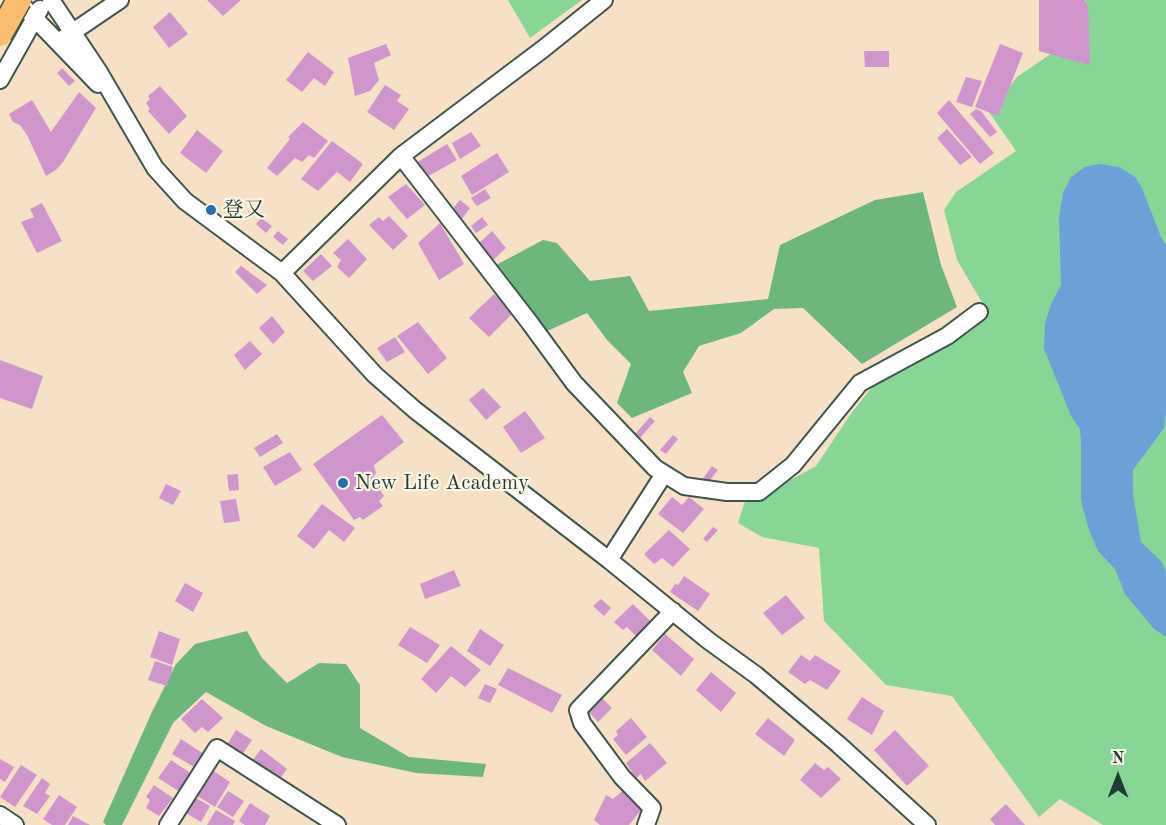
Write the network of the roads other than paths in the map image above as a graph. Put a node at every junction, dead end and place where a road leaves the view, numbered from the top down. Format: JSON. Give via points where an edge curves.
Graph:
{"nodes":[{"id":1,"x":18,"y":0,"type":"edge"},
{"id":2,"x":44,"y":0,"type":"edge"},
{"id":3,"x":51,"y":0,"type":"edge"},
{"id":4,"x":120,"y":0,"type":"edge"},
{"id":5,"x":604,"y":0,"type":"edge"},
{"id":6,"x":35,"y":18,"type":"junction"},
{"id":7,"x":74,"y":32,"type":"junction"},
{"id":8,"x":7,"y":36,"type":"edge"},
{"id":9,"x":58,"y":41,"type":"junction"},
{"id":10,"x":0,"y":80,"type":"edge"},
{"id":11,"x":115,"y":102,"type":"junction"},
{"id":12,"x":402,"y":156,"type":"junction"},
{"id":13,"x":282,"y":273,"type":"junction"},
{"id":14,"x":979,"y":312,"type":"dead end"},
{"id":15,"x":664,"y":474,"type":"junction"},
{"id":16,"x":609,"y":560,"type":"junction"},
{"id":17,"x":673,"y":610,"type":"junction"},
{"id":18,"x":0,"y":815,"type":"edge"},
{"id":19,"x":175,"y":823,"type":"edge"},
{"id":20,"x":15,"y":825,"type":"edge"},
{"id":21,"x":337,"y":825,"type":"edge"},
{"id":22,"x":646,"y":825,"type":"edge"},
{"id":23,"x":927,"y":825,"type":"edge"}],
"edges":[{"from":1,"to":6,"type":"street"},
{"from":1,"to":8,"type":"highway","bridge":true},
{"from":2,"to":6,"type":"street"},
{"from":3,"to":7,"type":"street"},
{"from":4,"to":7,"type":"street"},
{"from":5,"to":12,"type":"street"},
{"from":6,"to":8,"type":"street"},
{"from":6,"to":9,"type":"street"},
{"from":7,"to":9,"type":"street"},
{"from":7,"to":11,"type":"street"},
{"from":8,"to":10,"type":"street"},
{"from":9,"to":11,"type":"street"},
{"from":11,"to":13,"type":"street","via":[[169,186]]},
{"from":12,"to":13,"type":"street"},
{"from":12,"to":15,"type":"street","via":[[574,383]]},
{"from":13,"to":16,"type":"street","via":[[375,375]]},
{"from":14,"to":15,"type":"street","via":[[947,336],[860,383],[793,465],[759,492],[684,486]]},
{"from":15,"to":16,"type":"street"},
{"from":16,"to":17,"type":"street"},
{"from":17,"to":22,"type":"street","via":[[578,710],[582,723],[622,777],[652,808]]},
{"from":17,"to":23,"type":"street","via":[[838,744]]},
{"from":18,"to":20,"type":"street"},
{"from":19,"to":21,"type":"street","via":[[217,748]]}]}
